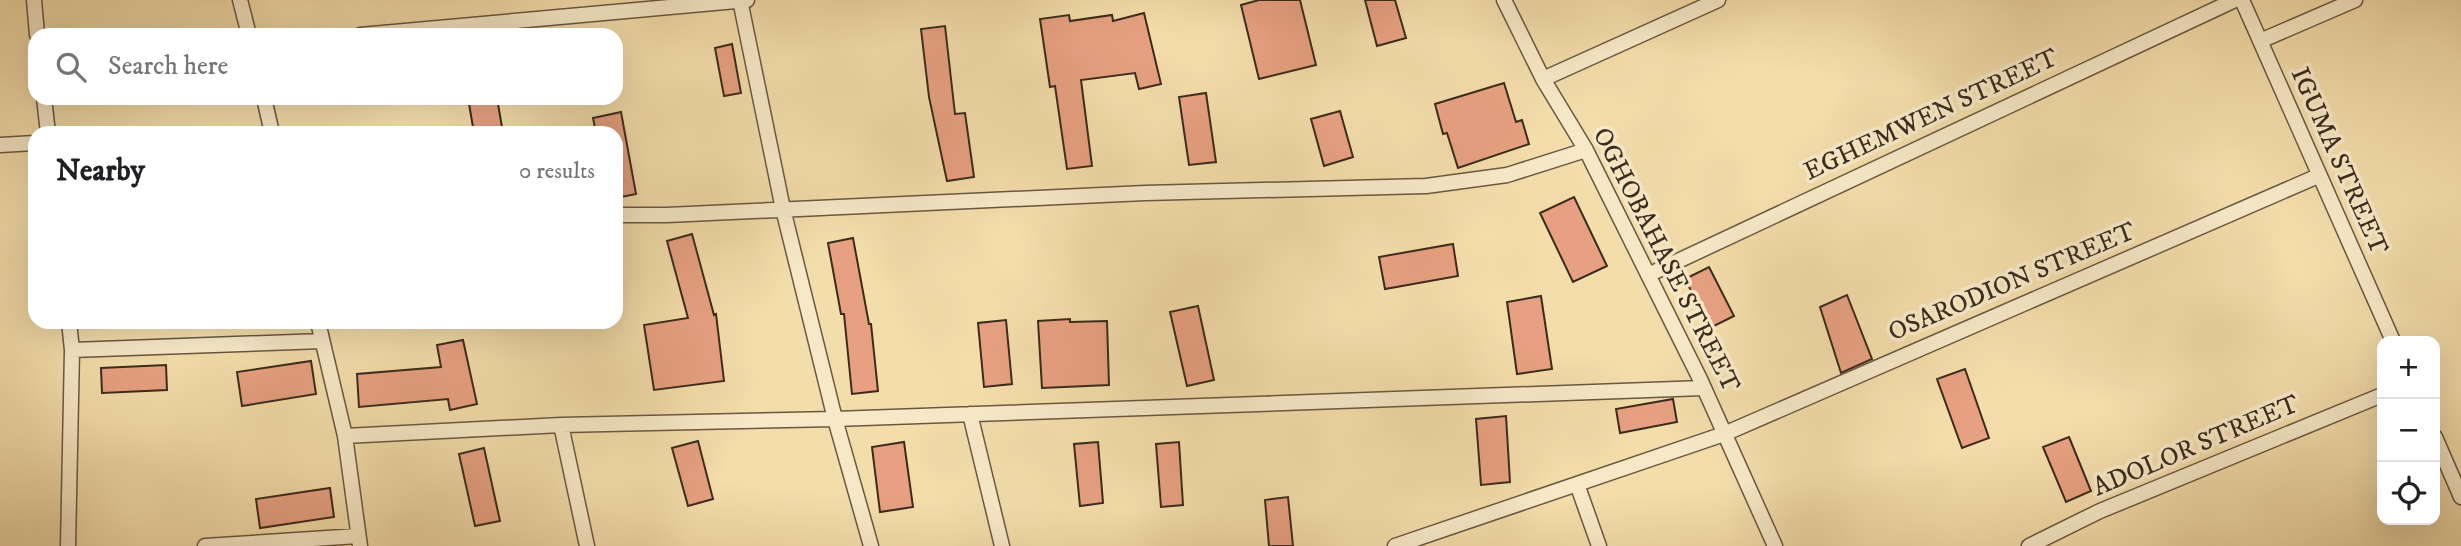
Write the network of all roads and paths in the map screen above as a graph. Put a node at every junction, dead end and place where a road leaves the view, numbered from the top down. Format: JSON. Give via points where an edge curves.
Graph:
{"nodes":[{"id":1,"x":33,"y":0,"type":"edge"},
{"id":2,"x":240,"y":0,"type":"edge"},
{"id":3,"x":740,"y":0,"type":"edge"},
{"id":4,"x":748,"y":0,"type":"edge"},
{"id":5,"x":1504,"y":0,"type":"edge"},
{"id":6,"x":1718,"y":0,"type":"edge"},
{"id":7,"x":2235,"y":0,"type":"edge"},
{"id":8,"x":2242,"y":0,"type":"edge"},
{"id":9,"x":2355,"y":0,"type":"edge"},
{"id":10,"x":36,"y":28,"type":"edge"},
{"id":11,"x":246,"y":28,"type":"edge"},
{"id":12,"x":436,"y":28,"type":"edge"},
{"id":13,"x":2260,"y":41,"type":"junction"},
{"id":14,"x":1543,"y":79,"type":"junction"},
{"id":15,"x":45,"y":105,"type":"edge"},
{"id":16,"x":266,"y":105,"type":"edge"},
{"id":17,"x":47,"y":126,"type":"edge"},
{"id":18,"x":270,"y":126,"type":"edge"},
{"id":19,"x":28,"y":143,"type":"edge"},
{"id":20,"x":0,"y":145,"type":"edge"},
{"id":21,"x":1586,"y":150,"type":"junction"},
{"id":22,"x":2318,"y":176,"type":"junction"},
{"id":23,"x":783,"y":209,"type":"junction"},
{"id":24,"x":623,"y":215,"type":"edge"},
{"id":25,"x":1648,"y":275,"type":"junction"},
{"id":26,"x":70,"y":329,"type":"edge"},
{"id":27,"x":319,"y":329,"type":"edge"},
{"id":28,"x":2391,"y":336,"type":"edge"},
{"id":29,"x":322,"y":341,"type":"junction"},
{"id":30,"x":72,"y":350,"type":"junction"},
{"id":31,"x":1703,"y":388,"type":"junction"},
{"id":32,"x":2377,"y":397,"type":"edge"},
{"id":33,"x":970,"y":414,"type":"junction"},
{"id":34,"x":835,"y":419,"type":"junction"},
{"id":35,"x":561,"y":425,"type":"junction"},
{"id":36,"x":1724,"y":434,"type":"junction"},
{"id":37,"x":345,"y":436,"type":"junction"},
{"id":38,"x":2440,"y":449,"type":"edge"},
{"id":39,"x":1577,"y":484,"type":"junction"},
{"id":40,"x":2461,"y":497,"type":"edge"},
{"id":41,"x":359,"y":541,"type":"edge"},
{"id":42,"x":1401,"y":545,"type":"edge"},
{"id":43,"x":68,"y":546,"type":"edge"},
{"id":44,"x":205,"y":546,"type":"edge"},
{"id":45,"x":587,"y":546,"type":"edge"},
{"id":46,"x":871,"y":546,"type":"edge"},
{"id":47,"x":1002,"y":546,"type":"edge"},
{"id":48,"x":1599,"y":546,"type":"edge"},
{"id":49,"x":1774,"y":546,"type":"edge"},
{"id":50,"x":2029,"y":546,"type":"edge"}],
"edges":[{"from":1,"to":10,"type":"street"},
{"from":2,"to":11,"type":"street"},
{"from":3,"to":4,"type":"street"},
{"from":3,"to":12,"type":"street"},
{"from":3,"to":23,"type":"street"},
{"from":5,"to":14,"type":"street","name":"OGHOBAHASE STREET"},
{"from":6,"to":14,"type":"street"},
{"from":7,"to":25,"type":"street","name":"EGHEMWEN STREET"},
{"from":8,"to":13,"type":"street","name":"IGUMA STREET"},
{"from":9,"to":13,"type":"street"},
{"from":13,"to":22,"type":"street","name":"IGUMA STREET"},
{"from":14,"to":21,"type":"street","name":"OGHOBAHASE STREET"},
{"from":15,"to":17,"type":"street"},
{"from":16,"to":18,"type":"street"},
{"from":19,"to":20,"type":"street"},
{"from":21,"to":23,"type":"street","via":[[1507,176],[1426,186]]},
{"from":21,"to":25,"type":"street","name":"OGHOBAHASE STREET"},
{"from":22,"to":28,"type":"street","name":"IGUMA STREET"},
{"from":22,"to":36,"type":"street","name":"OSARODION STREET"},
{"from":23,"to":24,"type":"street"},
{"from":23,"to":34,"type":"street"},
{"from":25,"to":31,"type":"street","name":"OGHOBAHASE STREET"},
{"from":26,"to":30,"type":"street"},
{"from":27,"to":29,"type":"street"},
{"from":29,"to":30,"type":"street"},
{"from":29,"to":37,"type":"street"},
{"from":30,"to":43,"type":"street"},
{"from":31,"to":33,"type":"street"},
{"from":31,"to":36,"type":"street","name":"OGHOBAHASE STREET"},
{"from":32,"to":50,"type":"street","name":"ADOLOR STREET","via":[[2100,511]]},
{"from":33,"to":34,"type":"street"},
{"from":33,"to":47,"type":"street"},
{"from":34,"to":35,"type":"street"},
{"from":34,"to":46,"type":"street"},
{"from":35,"to":37,"type":"street"},
{"from":35,"to":45,"type":"street"},
{"from":36,"to":39,"type":"street","name":"OSARODION STREET"},
{"from":36,"to":49,"type":"street","name":"OGHOBAHASE STREET"},
{"from":37,"to":41,"type":"street"},
{"from":38,"to":40,"type":"street"},
{"from":39,"to":42,"type":"street","name":"OSARODION STREET"},
{"from":39,"to":48,"type":"street"},
{"from":41,"to":44,"type":"street"}]}
